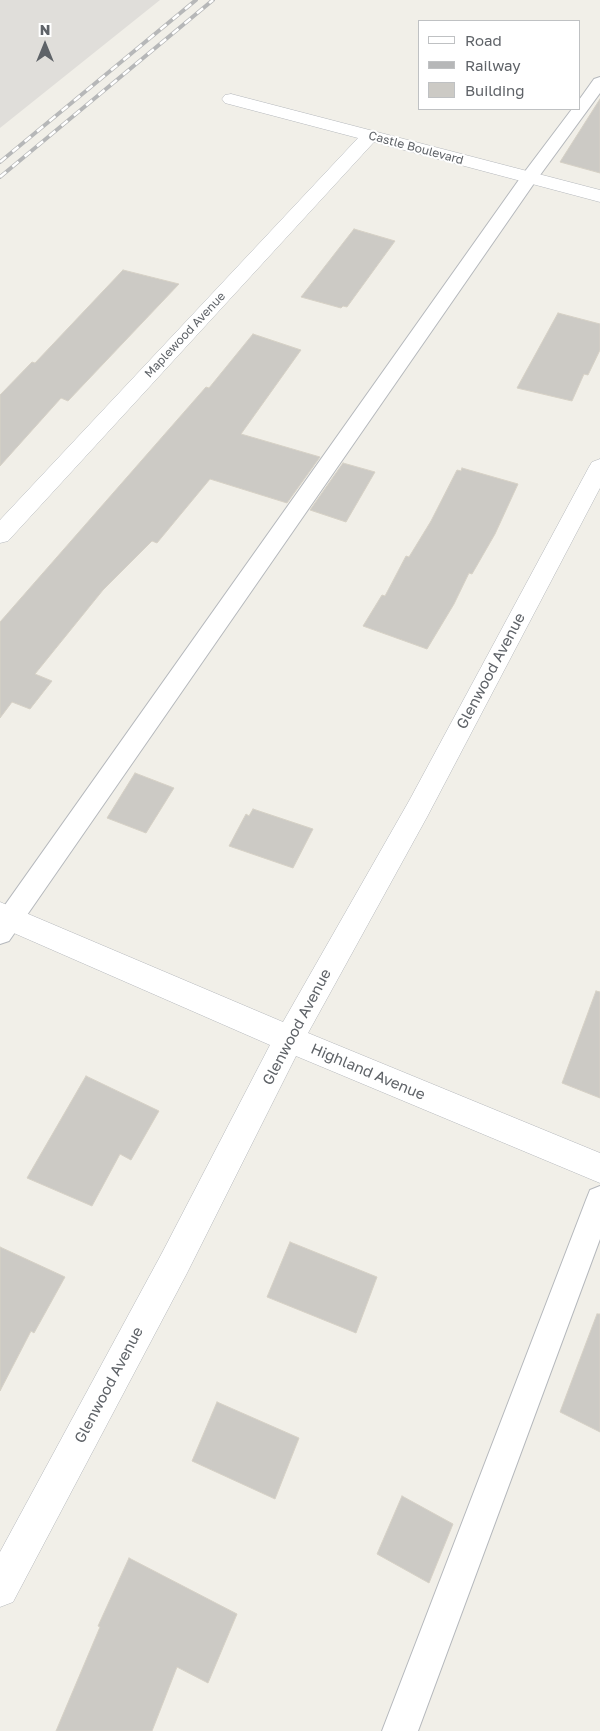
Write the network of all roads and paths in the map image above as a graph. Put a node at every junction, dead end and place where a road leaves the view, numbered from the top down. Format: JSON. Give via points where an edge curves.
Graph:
{"nodes":[{"id":1,"x":600,"y":82,"type":"edge"},
{"id":2,"x":231,"y":99,"type":"dead end"},
{"id":3,"x":580,"y":109,"type":"edge"},
{"id":4,"x":579,"y":110,"type":"edge"},
{"id":5,"x":370,"y":136,"type":"junction"},
{"id":6,"x":529,"y":178,"type":"junction"},
{"id":7,"x":600,"y":196,"type":"edge"},
{"id":8,"x":600,"y":467,"type":"edge"},
{"id":9,"x":0,"y":535,"type":"edge"},
{"id":10,"x":3,"y":922,"type":"edge"},
{"id":11,"x":289,"y":1039,"type":"junction"},
{"id":12,"x":600,"y":1168,"type":"edge"},
{"id":13,"x":600,"y":1200,"type":"edge"},
{"id":14,"x":0,"y":1589,"type":"edge"},
{"id":15,"x":400,"y":1731,"type":"edge"}],
"edges":[{"from":1,"to":3,"type":"lane"},
{"from":2,"to":5,"type":"street","name":"Castle Boulevard"},
{"from":4,"to":6,"type":"lane"},
{"from":5,"to":6,"type":"street","name":"Castle Boulevard"},
{"from":5,"to":9,"type":"street","name":"Maplewood Avenue"},
{"from":6,"to":7,"type":"street","name":"Castle Boulevard"},
{"from":6,"to":10,"type":"lane"},
{"from":8,"to":11,"type":"street","name":"Glenwood Avenue","via":[[418,808]]},
{"from":10,"to":11,"type":"street","name":"Highland Avenue"},
{"from":11,"to":12,"type":"street","name":"Highland Avenue"},
{"from":11,"to":14,"type":"street","name":"Glenwood Avenue","via":[[174,1264]]},
{"from":13,"to":15,"type":"lane"}]}
